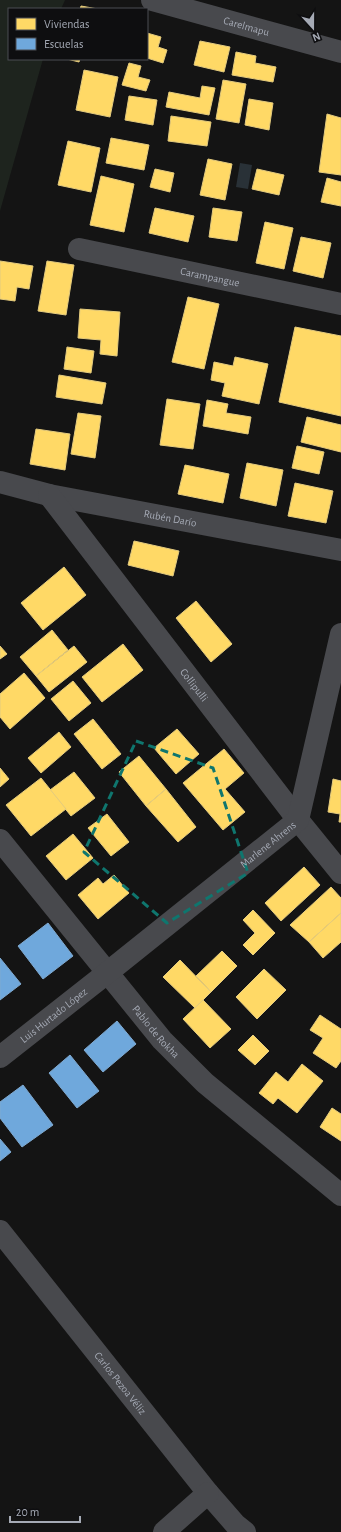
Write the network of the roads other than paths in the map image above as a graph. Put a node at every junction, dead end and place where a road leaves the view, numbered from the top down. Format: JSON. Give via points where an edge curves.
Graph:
{"nodes":[{"id":1,"x":152,"y":0,"type":"edge"},
{"id":2,"x":341,"y":52,"type":"edge"},
{"id":3,"x":79,"y":249,"type":"dead end"},
{"id":4,"x":341,"y":304,"type":"edge"},
{"id":5,"x":0,"y":482,"type":"edge"},
{"id":6,"x":49,"y":495,"type":"junction"},
{"id":7,"x":341,"y":550,"type":"edge"},
{"id":8,"x":341,"y":634,"type":"edge"},
{"id":9,"x":298,"y":820,"type":"junction"},
{"id":10,"x":0,"y":840,"type":"edge"},
{"id":11,"x":341,"y":873,"type":"edge"},
{"id":12,"x":107,"y":973,"type":"junction"},
{"id":13,"x":0,"y":1057,"type":"edge"},
{"id":14,"x":341,"y":1194,"type":"edge"},
{"id":15,"x":0,"y":1231,"type":"edge"},
{"id":16,"x":208,"y":1493,"type":"junction"},
{"id":17,"x":164,"y":1532,"type":"edge"},
{"id":18,"x":245,"y":1532,"type":"edge"}],
"edges":[{"from":1,"to":2,"type":"street","name":"Carelmapu"},
{"from":3,"to":4,"type":"street","name":"Carampangue"},
{"from":5,"to":6,"type":"street","name":"Rubén Darío"},
{"from":6,"to":7,"type":"street","name":"Rubén Darío"},
{"from":6,"to":9,"type":"street","name":"Collipulli"},
{"from":8,"to":9,"type":"street","name":"Marlene Ahrens"},
{"from":9,"to":11,"type":"street","name":"Collipulli"},
{"from":9,"to":12,"type":"street","name":"Marlene Ahrens"},
{"from":10,"to":12,"type":"street","name":"Pablo de Rokha"},
{"from":12,"to":13,"type":"street","name":"Luis Hurtado López"},
{"from":12,"to":14,"type":"street","name":"Pablo de Rokha","via":[[162,1040],[205,1083]]},
{"from":15,"to":16,"type":"street","name":"Carlos Pezoa Véliz"},
{"from":16,"to":17,"type":"street"},
{"from":16,"to":18,"type":"street","name":"Carlos Pezoa Véliz"}]}
